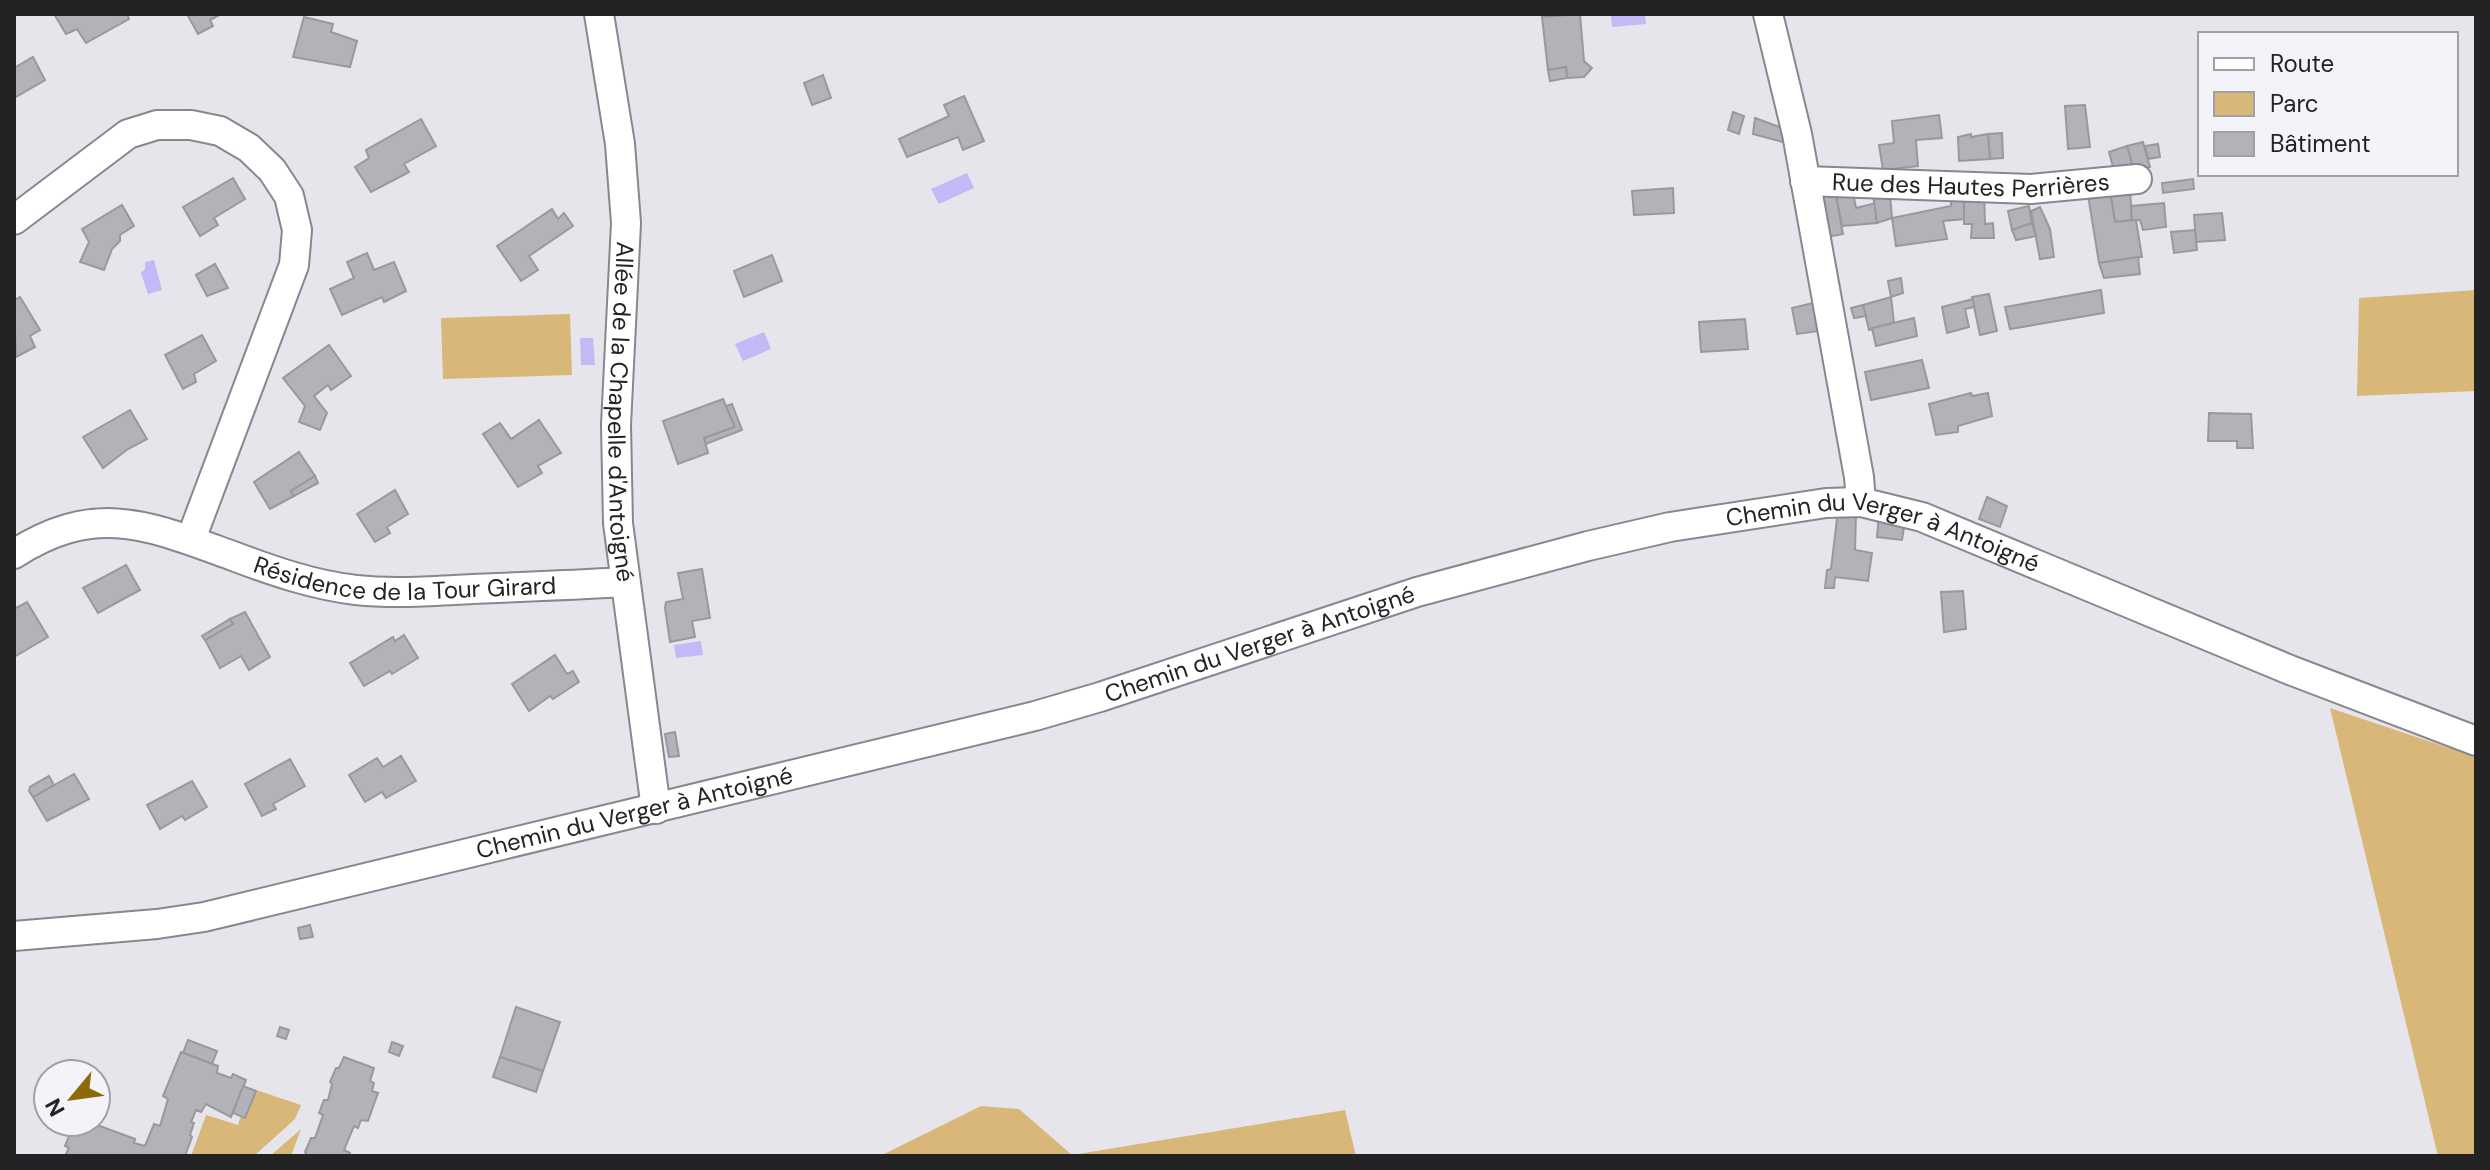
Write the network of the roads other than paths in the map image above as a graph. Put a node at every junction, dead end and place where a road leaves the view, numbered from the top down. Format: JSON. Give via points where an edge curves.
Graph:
{"nodes":[{"id":1,"x":599,"y":14,"type":"edge"},
{"id":2,"x":1768,"y":14,"type":"edge"},
{"id":3,"x":2137,"y":179,"type":"dead end"},
{"id":4,"x":1805,"y":181,"type":"junction"},
{"id":5,"x":14,"y":220,"type":"edge"},
{"id":6,"x":1861,"y":502,"type":"junction"},
{"id":7,"x":191,"y":539,"type":"junction"},
{"id":8,"x":14,"y":554,"type":"edge"},
{"id":9,"x":624,"y":582,"type":"junction"},
{"id":10,"x":2476,"y":741,"type":"edge"},
{"id":11,"x":656,"y":809,"type":"junction"},
{"id":12,"x":14,"y":936,"type":"edge"}],
"edges":[{"from":1,"to":9,"type":"street","name":"Allée de la Chapelle d'Antoigné","via":[[620,144],[626,223],[616,425]]},
{"from":2,"to":4,"type":"street","name":"Rue des Hautes Perrières"},
{"from":3,"to":4,"type":"street","name":"Rue des Hautes Perrières","via":[[2031,189]]},
{"from":4,"to":6,"type":"street","name":"Rue des Hautes Perrières"},
{"from":5,"to":7,"type":"street","via":[[128,134],[157,125],[220,131],[249,148],[289,196],[297,230],[294,265]]},
{"from":6,"to":10,"type":"street","name":"Chemin du Verger à Antoigné","via":[[1922,517],[2304,676]]},
{"from":6,"to":11,"type":"street","name":"Chemin du Verger à Antoigné","via":[[1670,527],[1588,546],[1417,592],[1035,716]]},
{"from":7,"to":8,"type":"street","name":"Résidence de la Tour Girard","via":[[142,525],[87,524],[36,539]]},
{"from":7,"to":9,"type":"street","name":"Résidence de la Tour Girard","via":[[286,575],[360,590]]},
{"from":9,"to":11,"type":"street","name":"Allée de la Chapelle d'Antoigné"},
{"from":11,"to":12,"type":"street","name":"Chemin du Verger à Antoigné","via":[[204,917]]}]}
